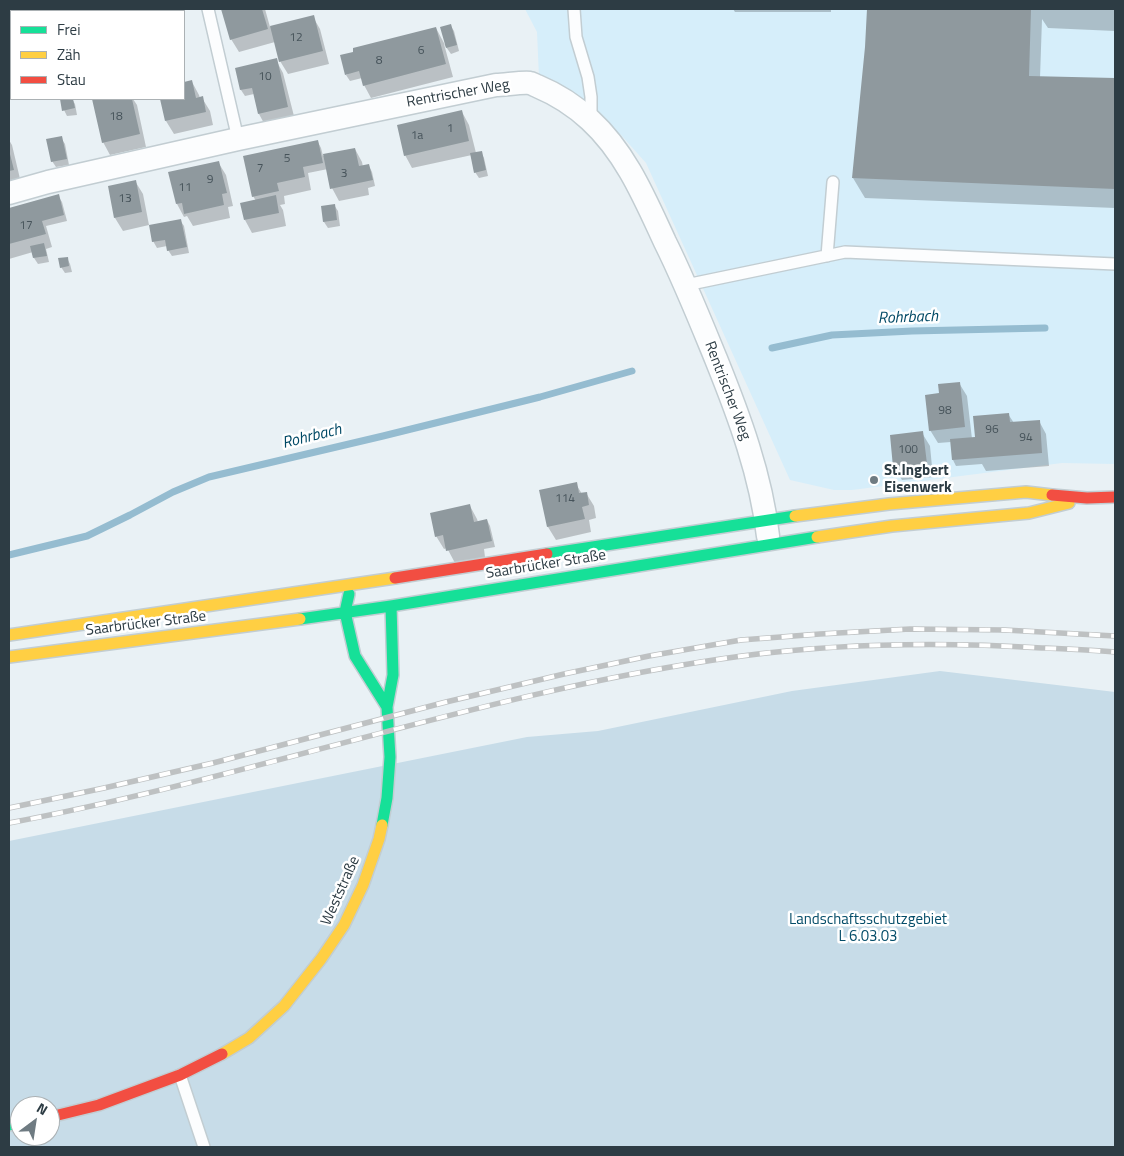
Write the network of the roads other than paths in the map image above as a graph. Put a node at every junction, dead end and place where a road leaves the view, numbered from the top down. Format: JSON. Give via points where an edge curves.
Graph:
{"nodes":[{"id":1,"x":208,"y":9,"type":"edge"},
{"id":2,"x":574,"y":9,"type":"edge"},
{"id":3,"x":590,"y":121,"type":"junction"},
{"id":4,"x":238,"y":139,"type":"junction"},
{"id":5,"x":833,"y":182,"type":"dead end"},
{"id":6,"x":9,"y":192,"type":"edge"},
{"id":7,"x":826,"y":256,"type":"junction"},
{"id":8,"x":1115,"y":264,"type":"edge"},
{"id":9,"x":686,"y":285,"type":"junction"},
{"id":10,"x":1115,"y":497,"type":"edge"},
{"id":11,"x":1087,"y":498,"type":"junction"},
{"id":12,"x":766,"y":520,"type":"junction"},
{"id":13,"x":769,"y":544,"type":"junction"},
{"id":14,"x":358,"y":584,"type":"junction"},
{"id":15,"x":385,"y":598,"type":"junction"},
{"id":16,"x":345,"y":612,"type":"junction"},
{"id":17,"x":9,"y":635,"type":"edge"},
{"id":18,"x":9,"y":657,"type":"edge"},
{"id":19,"x":387,"y":707,"type":"junction"},
{"id":20,"x":180,"y":1075,"type":"junction"},
{"id":21,"x":60,"y":1115,"type":"edge"},
{"id":22,"x":204,"y":1147,"type":"edge"}],
"edges":[{"from":1,"to":4,"type":"lane"},
{"from":2,"to":3,"type":"lane","via":[[576,37],[591,97]]},
{"from":3,"to":4,"type":"street","name":"Rentrischer Weg","via":[[548,90],[530,83],[496,85]]},
{"from":3,"to":9,"type":"street","name":"Rentrischer Weg","via":[[622,156]]},
{"from":4,"to":6,"type":"street","name":"Rentrischer Weg"},
{"from":5,"to":7,"type":"lane"},
{"from":7,"to":8,"type":"lane","via":[[845,252]]},
{"from":7,"to":9,"type":"lane"},
{"from":9,"to":12,"type":"street","name":"Rentrischer Weg","via":[[732,399],[752,459]]},
{"from":10,"to":11,"type":"main road","name":"Saarbrücker Straße"},
{"from":11,"to":12,"type":"main road","name":"Saarbrücker Straße","via":[[1026,492],[889,504]]},
{"from":11,"to":13,"type":"main road","name":"Saarbrücker Straße","via":[[1029,513],[892,526]]},
{"from":12,"to":13,"type":"street","name":"Rentrischer Weg"},
{"from":12,"to":14,"type":"main road","name":"Saarbrücker Straße"},
{"from":13,"to":15,"type":"main road","name":"Saarbrücker Straße"},
{"from":14,"to":15,"type":"main road"},
{"from":14,"to":16,"type":"main road","via":[[348,595]]},
{"from":14,"to":17,"type":"main road","name":"Saarbrücker Straße"},
{"from":15,"to":16,"type":"main road","name":"Saarbrücker Straße"},
{"from":15,"to":19,"type":"main road","name":"Weststraße","via":[[393,675]]},
{"from":16,"to":18,"type":"main road","name":"Saarbrücker Straße"},
{"from":16,"to":19,"type":"main road","name":"Weststraße","via":[[355,656]]},
{"from":19,"to":20,"type":"main road","name":"Weststraße","via":[[390,757],[387,798],[363,884],[344,925],[322,960],[284,1006],[248,1038]]},
{"from":20,"to":21,"type":"main road","name":"Weststraße","via":[[99,1105]]},
{"from":20,"to":22,"type":"lane"}]}
